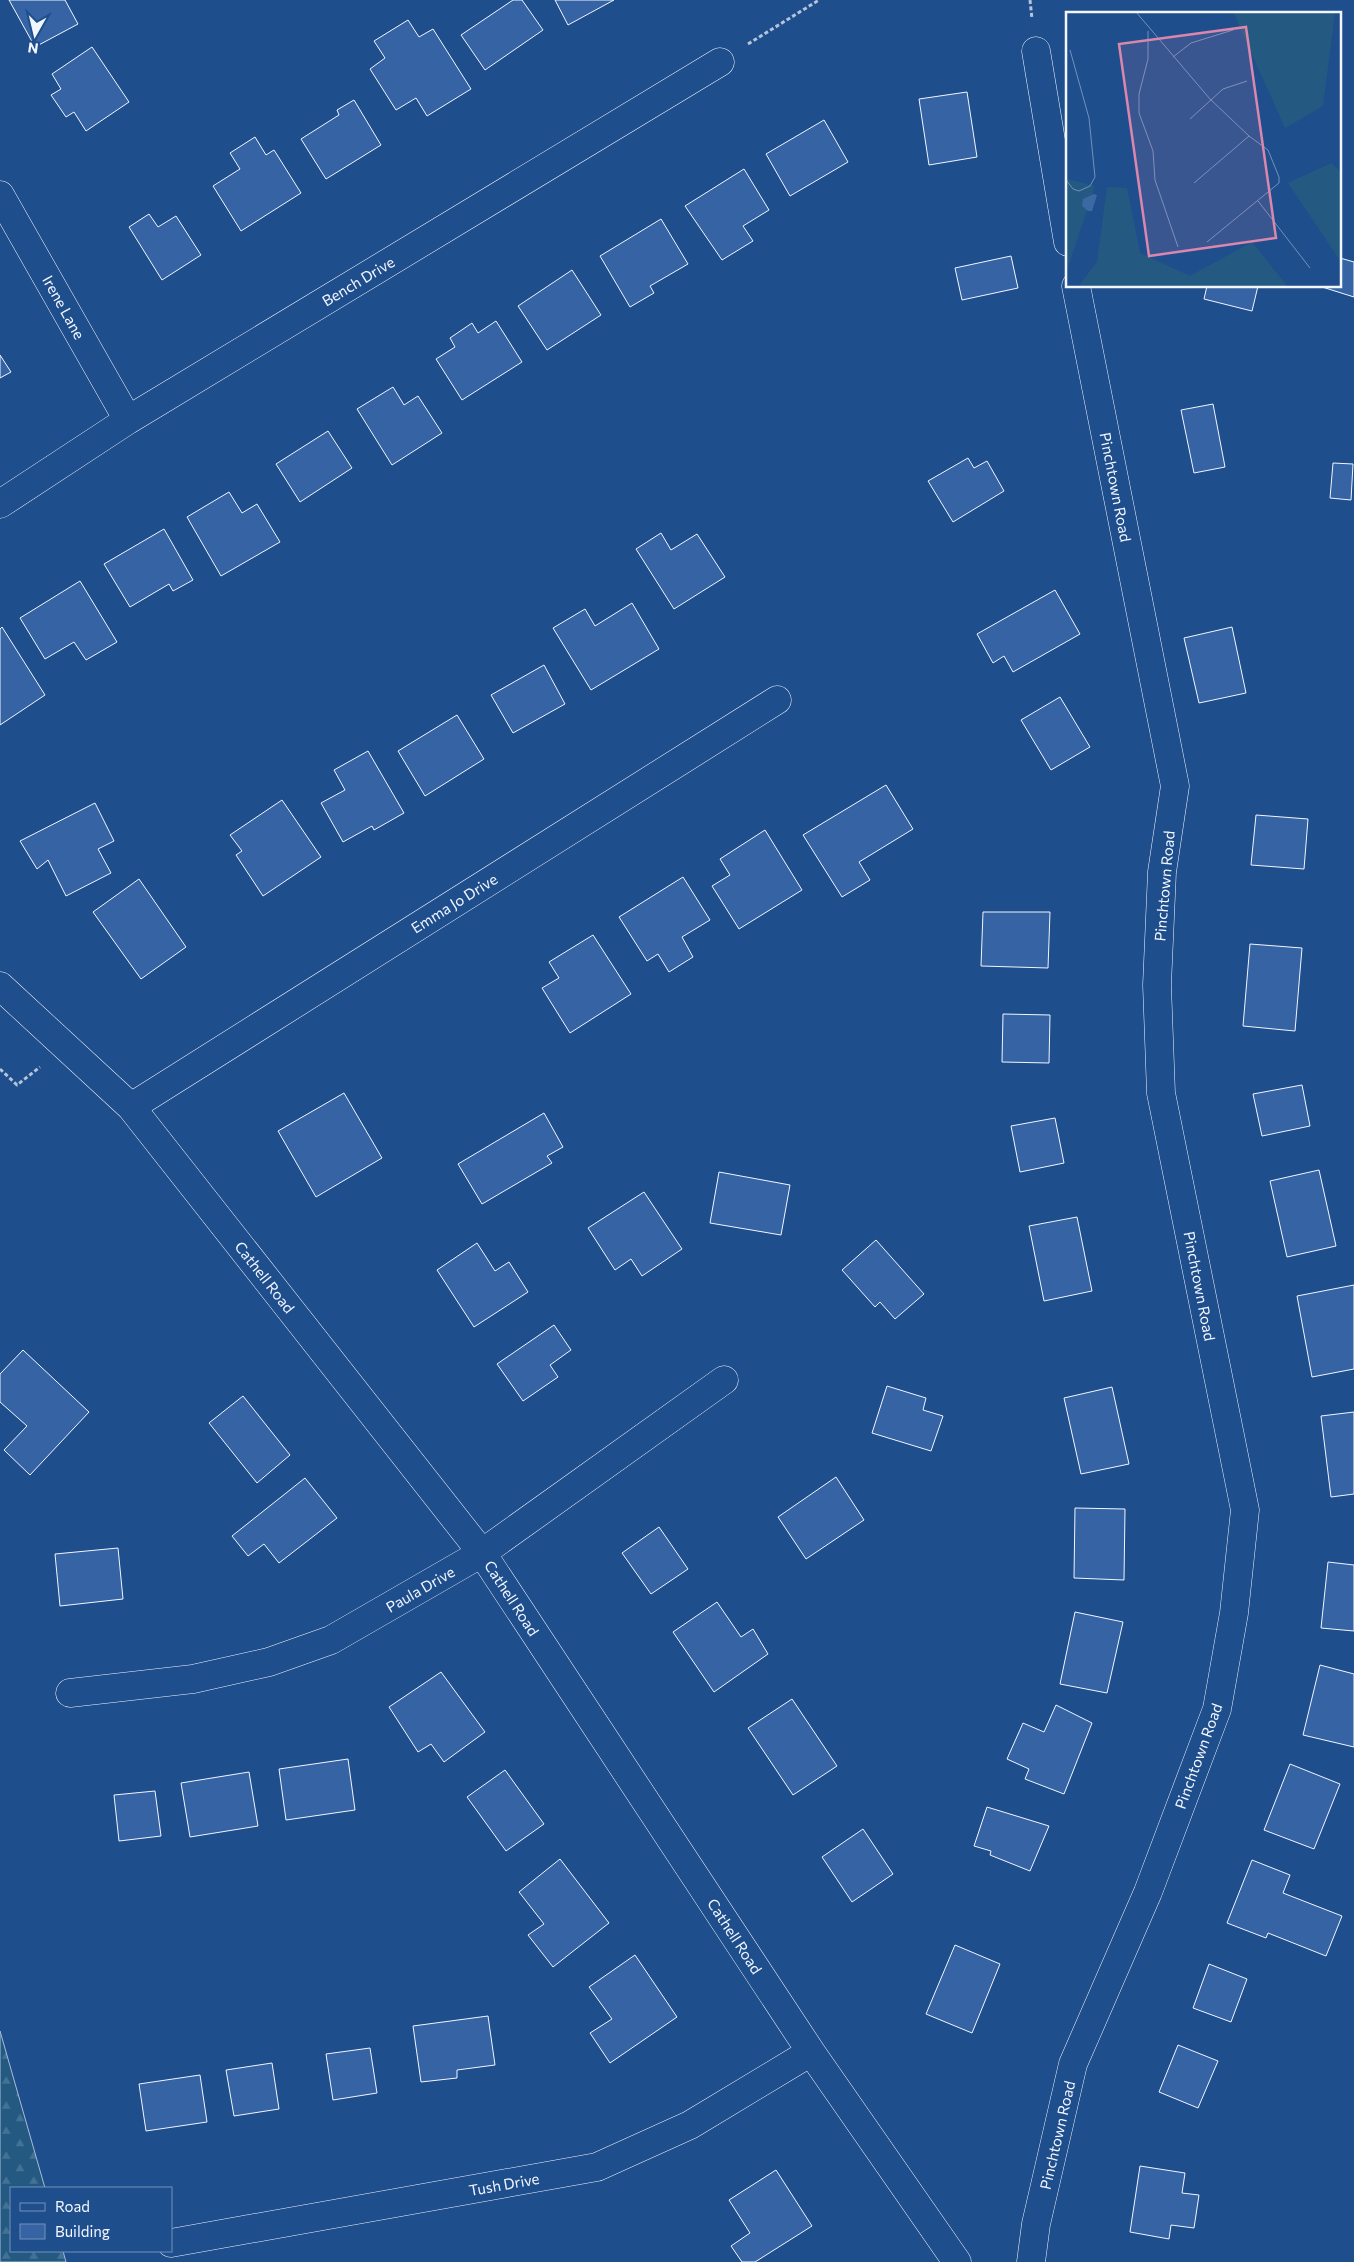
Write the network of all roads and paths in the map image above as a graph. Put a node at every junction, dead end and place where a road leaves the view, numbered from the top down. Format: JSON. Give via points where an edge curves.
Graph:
{"nodes":[{"id":1,"x":819,"y":0,"type":"edge"},
{"id":2,"x":1036,"y":51,"type":"dead end"},
{"id":3,"x":720,"y":62,"type":"joint"},
{"id":4,"x":0,"y":194,"type":"edge"},
{"id":5,"x":1066,"y":230,"type":"edge"},
{"id":6,"x":1076,"y":288,"type":"edge"},
{"id":7,"x":128,"y":420,"type":"junction"},
{"id":8,"x":0,"y":504,"type":"edge"},
{"id":9,"x":777,"y":700,"type":"dead end"},
{"id":10,"x":0,"y":986,"type":"edge"},
{"id":11,"x":66,"y":1046,"type":"junction"},
{"id":12,"x":0,"y":1069,"type":"edge"},
{"id":13,"x":131,"y":1107,"type":"junction"},
{"id":14,"x":724,"y":1380,"type":"dead end"},
{"id":15,"x":482,"y":1553,"type":"junction"},
{"id":16,"x":70,"y":1693,"type":"dead end"},
{"id":17,"x":811,"y":2052,"type":"junction"},
{"id":18,"x":172,"y":2242,"type":"edge"},
{"id":19,"x":957,"y":2262,"type":"edge"},
{"id":20,"x":1031,"y":2262,"type":"edge"}],
"edges":[{"from":1,"to":3,"type":"path"},
{"from":2,"to":5,"type":"street"},
{"from":3,"to":7,"type":"street","name":"Bench Drive"},
{"from":4,"to":7,"type":"street","name":"Irene Lane"},
{"from":6,"to":20,"type":"street","name":"Pinchtown Road","via":[[1175,786],[1162,872],[1156,984],[1161,1094],[1245,1510],[1234,1613],[1217,1709],[1148,1892],[1073,2064],[1036,2224]]},
{"from":7,"to":8,"type":"street","name":"Bench Drive"},
{"from":9,"to":13,"type":"street","name":"Emma Jo Drive"},
{"from":10,"to":11,"type":"street","name":"Cathell Road"},
{"from":11,"to":12,"type":"path","via":[[17,1085]]},
{"from":11,"to":13,"type":"street","name":"Cathell Road"},
{"from":13,"to":15,"type":"street","name":"Cathell Road"},
{"from":14,"to":15,"type":"street","name":"Paula Drive"},
{"from":15,"to":16,"type":"street","name":"Paula Drive","via":[[331,1640],[269,1662],[193,1678]]},
{"from":15,"to":17,"type":"street","name":"Cathell Road"},
{"from":17,"to":18,"type":"street","name":"Tush Drive","via":[[690,2126],[597,2167]]},
{"from":17,"to":19,"type":"street","name":"Cathell Road"}]}
